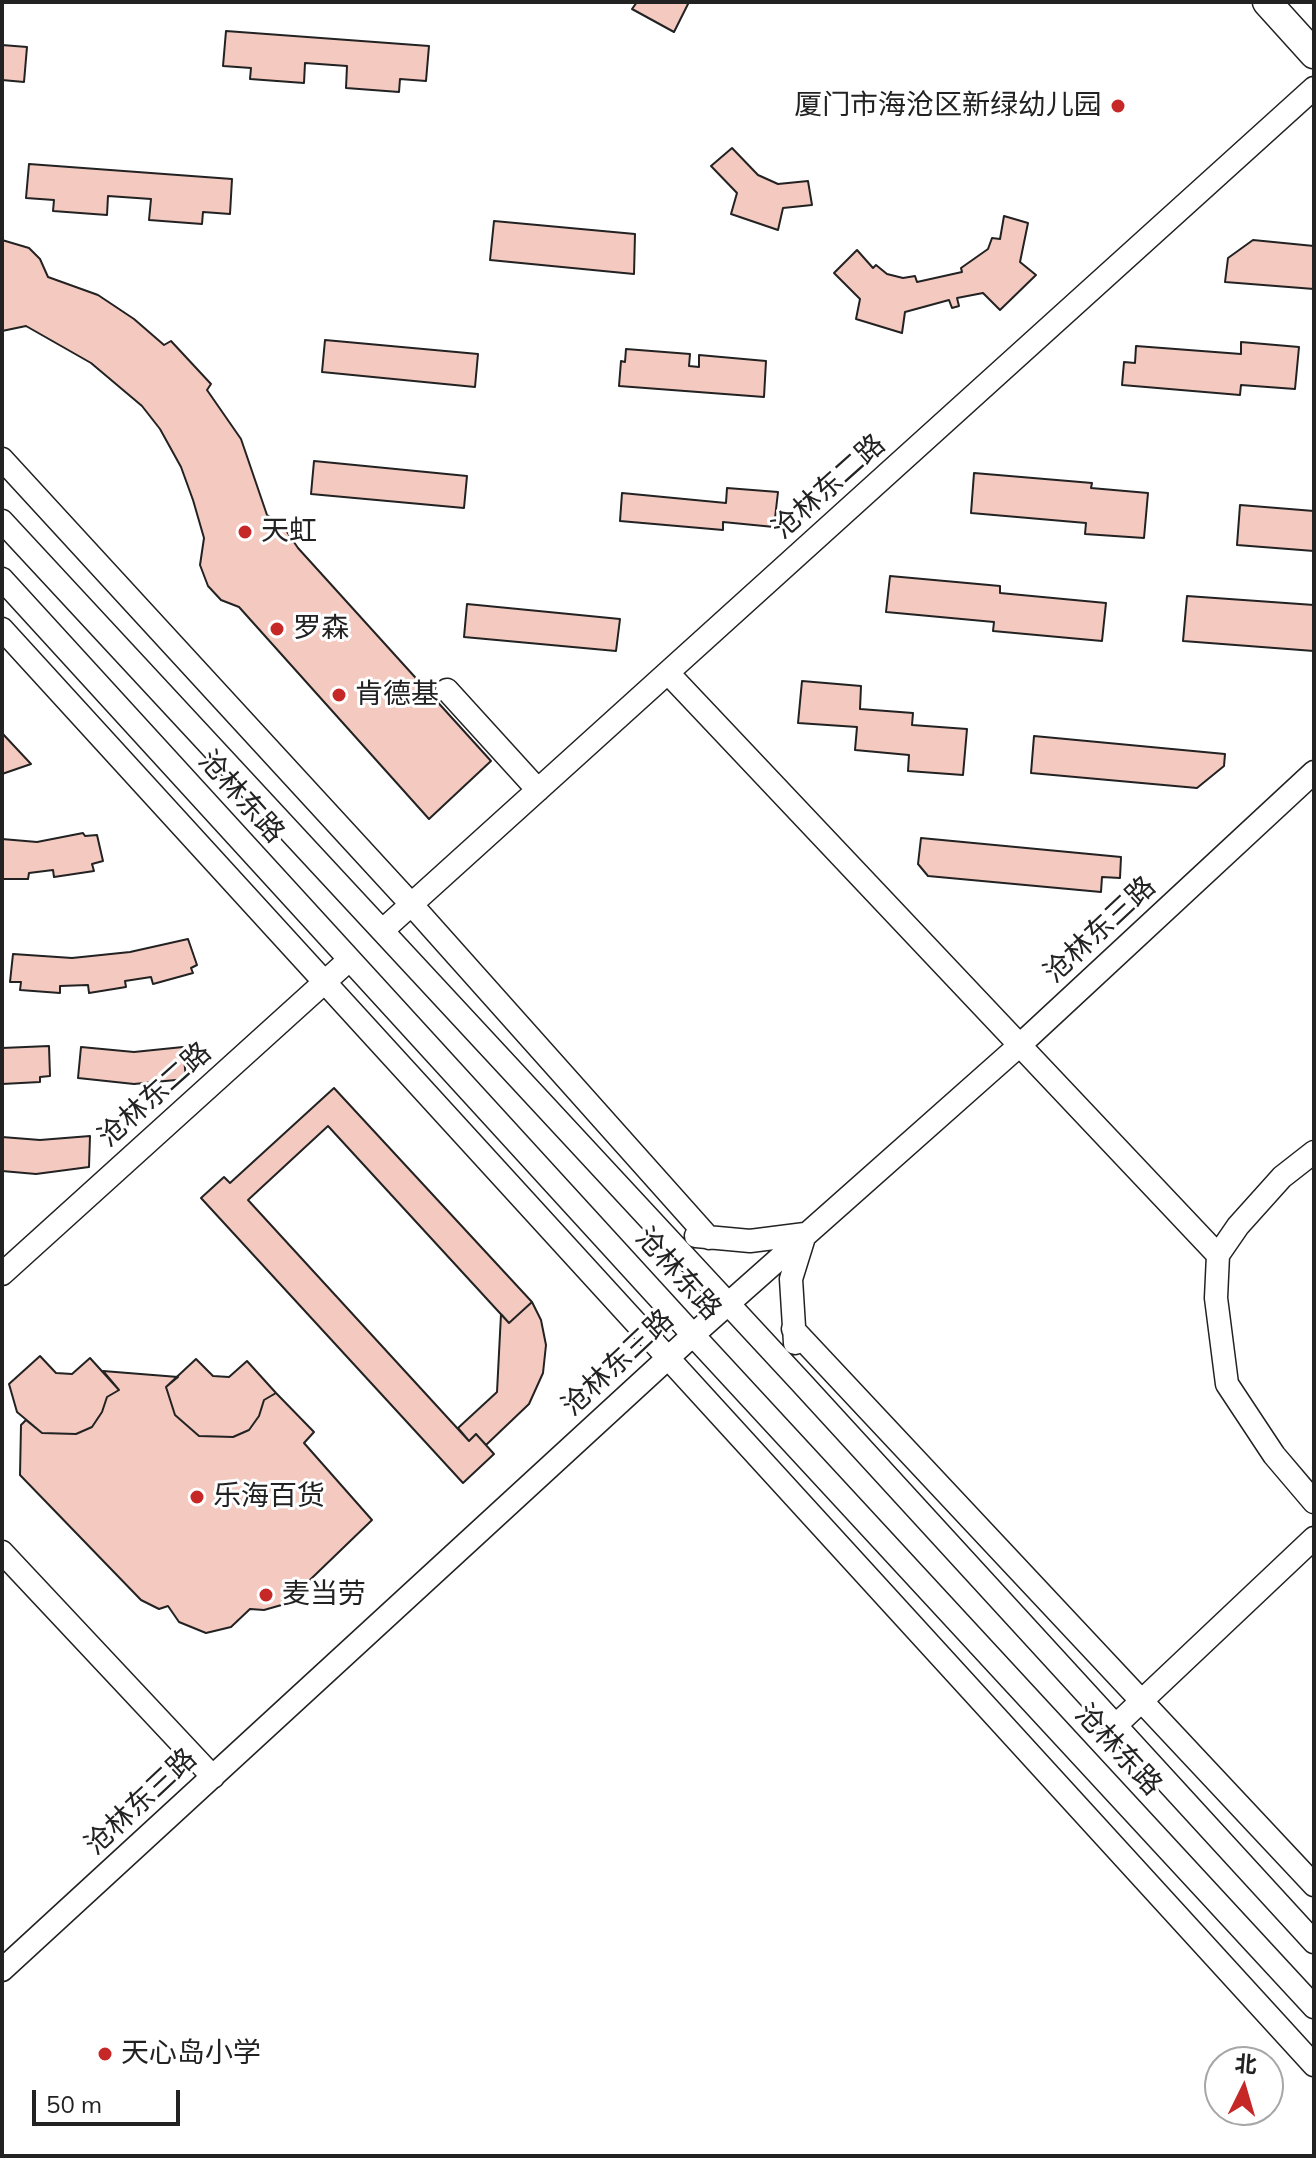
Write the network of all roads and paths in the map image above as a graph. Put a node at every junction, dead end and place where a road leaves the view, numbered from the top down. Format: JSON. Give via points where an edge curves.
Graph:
{"nodes":[{"id":1,"x":1267,"y":2,"type":"edge"},
{"id":2,"x":1314,"y":54,"type":"edge"},
{"id":3,"x":1314,"y":88,"type":"edge"},
{"id":4,"x":2,"y":459,"type":"edge"},
{"id":5,"x":2,"y":521,"type":"edge"},
{"id":6,"x":2,"y":579,"type":"edge"},
{"id":7,"x":2,"y":629,"type":"edge"},
{"id":8,"x":668,"y":673,"type":"junction"},
{"id":9,"x":447,"y":690,"type":"dead end"},
{"id":10,"x":1314,"y":772,"type":"edge"},
{"id":11,"x":538,"y":790,"type":"junction"},
{"id":12,"x":411,"y":904,"type":"junction"},
{"id":13,"x":383,"y":930,"type":"junction"},
{"id":14,"x":349,"y":960,"type":"junction"},
{"id":15,"x":323,"y":984,"type":"junction"},
{"id":16,"x":1021,"y":1044,"type":"junction"},
{"id":17,"x":1314,"y":1152,"type":"edge"},
{"id":18,"x":660,"y":1232,"type":"junction"},
{"id":19,"x":805,"y":1234,"type":"junction"},
{"id":20,"x":709,"y":1238,"type":"junction"},
{"id":21,"x":1218,"y":1255,"type":"junction"},
{"id":22,"x":2,"y":1274,"type":"edge"},
{"id":23,"x":727,"y":1305,"type":"junction"},
{"id":24,"x":793,"y":1329,"type":"junction"},
{"id":25,"x":693,"y":1335,"type":"junction"},
{"id":26,"x":669,"y":1357,"type":"junction"},
{"id":27,"x":799,"y":1380,"type":"junction"},
{"id":28,"x":1314,"y":1502,"type":"edge"},
{"id":29,"x":1314,"y":1538,"type":"edge"},
{"id":30,"x":2,"y":1552,"type":"edge"},
{"id":31,"x":1142,"y":1701,"type":"junction"},
{"id":32,"x":1114,"y":1727,"type":"junction"},
{"id":33,"x":213,"y":1777,"type":"junction"},
{"id":34,"x":1314,"y":1885,"type":"edge"},
{"id":35,"x":1314,"y":1942,"type":"edge"},
{"id":36,"x":2,"y":1970,"type":"edge"},
{"id":37,"x":1314,"y":2007,"type":"edge"},
{"id":38,"x":1314,"y":2065,"type":"edge"}],
"edges":[{"from":1,"to":2,"type":"main road"},
{"from":3,"to":8,"type":"street","name":"沧林东二路"},
{"from":4,"to":12,"type":"street"},
{"from":5,"to":13,"type":"street","name":"沧林东路"},
{"from":6,"to":14,"type":"street","name":"沧林东路"},
{"from":7,"to":15,"type":"street"},
{"from":8,"to":11,"type":"street","name":"沧林东二路"},
{"from":8,"to":16,"type":"street"},
{"from":9,"to":11,"type":"street"},
{"from":10,"to":16,"type":"street","name":"沧林东三路"},
{"from":11,"to":12,"type":"street","name":"沧林东二路"},
{"from":12,"to":13,"type":"street","name":"沧林东二路"},
{"from":12,"to":20,"type":"street"},
{"from":13,"to":18,"type":"street","name":"沧林东路"},
{"from":14,"to":15,"type":"street","name":"沧林东二路"},
{"from":14,"to":25,"type":"street","name":"沧林东路"},
{"from":15,"to":22,"type":"street","name":"沧林东二路"},
{"from":15,"to":26,"type":"street"},
{"from":16,"to":19,"type":"street","name":"沧林东三路"},
{"from":16,"to":21,"type":"street"},
{"from":17,"to":21,"type":"street","via":[[1282,1177]]},
{"from":18,"to":20,"type":"street"},
{"from":18,"to":23,"type":"street","name":"沧林东路"},
{"from":19,"to":20,"type":"street","via":[[750,1241]]},
{"from":19,"to":23,"type":"street","name":"沧林东三路"},
{"from":19,"to":24,"type":"street","via":[[791,1279]]},
{"from":21,"to":28,"type":"street","via":[[1216,1298],[1227,1384],[1274,1455]]},
{"from":23,"to":25,"type":"street","name":"沧林东三路"},
{"from":23,"to":27,"type":"street","name":"沧林东路"},
{"from":24,"to":27,"type":"street"},
{"from":24,"to":31,"type":"street"},
{"from":25,"to":26,"type":"street","name":"沧林东三路"},
{"from":25,"to":37,"type":"street","name":"沧林东路"},
{"from":26,"to":33,"type":"street","name":"沧林东三路"},
{"from":26,"to":38,"type":"street"},
{"from":27,"to":32,"type":"street","name":"沧林东路"},
{"from":29,"to":31,"type":"street"},
{"from":30,"to":33,"type":"street"},
{"from":31,"to":32,"type":"street"},
{"from":31,"to":34,"type":"street"},
{"from":32,"to":35,"type":"street","name":"沧林东路"},
{"from":33,"to":36,"type":"street","name":"沧林东三路"}]}
